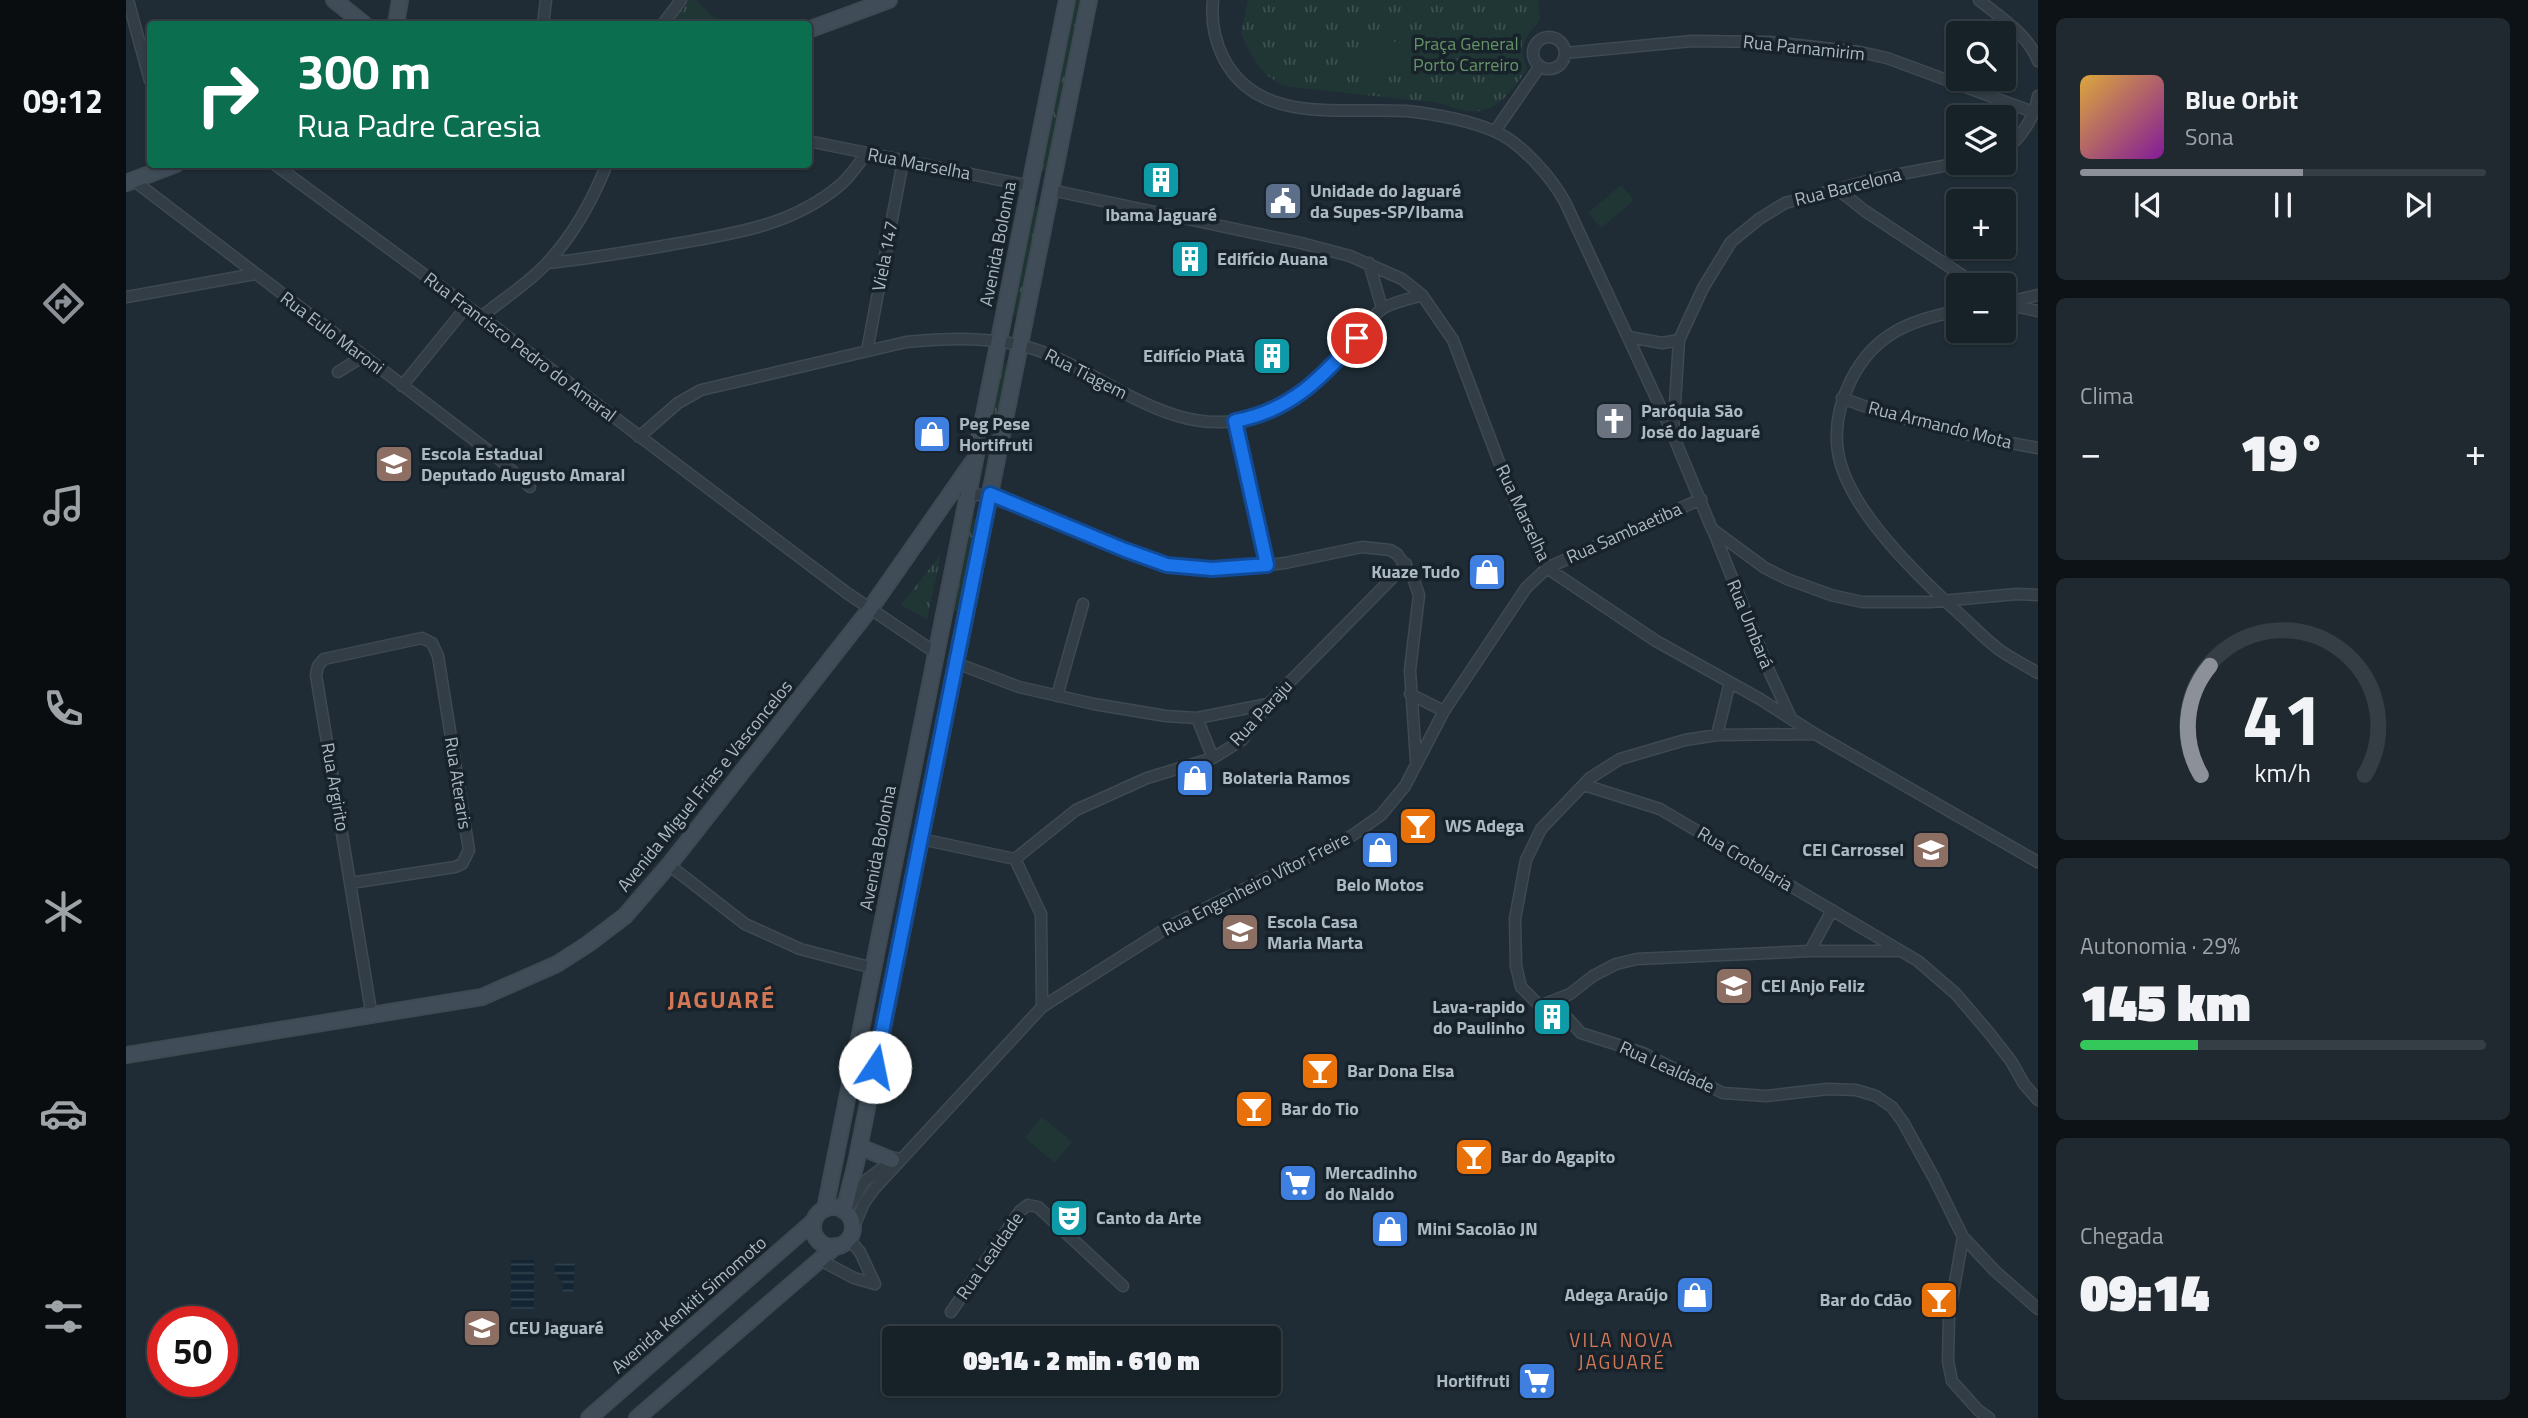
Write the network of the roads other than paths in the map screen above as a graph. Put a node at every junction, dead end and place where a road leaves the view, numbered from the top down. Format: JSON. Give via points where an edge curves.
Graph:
{"nodes":[{"id":1,"x":128,"y":0,"type":"edge"},
{"id":2,"x":334,"y":0,"type":"edge"},
{"id":3,"x":400,"y":0,"type":"edge"},
{"id":4,"x":546,"y":0,"type":"edge"},
{"id":5,"x":681,"y":0,"type":"edge"},
{"id":6,"x":889,"y":0,"type":"edge"},
{"id":7,"x":1067,"y":0,"type":"edge"},
{"id":8,"x":1088,"y":0,"type":"edge"},
{"id":9,"x":1213,"y":0,"type":"edge"},
{"id":10,"x":1979,"y":0,"type":"edge"},
{"id":11,"x":360,"y":21,"type":"edge"},
{"id":12,"x":396,"y":21,"type":"edge"},
{"id":13,"x":543,"y":21,"type":"edge"},
{"id":14,"x":665,"y":21,"type":"edge"},
{"id":15,"x":812,"y":29,"type":"edge"},
{"id":16,"x":1565,"y":53,"type":"junction"},
{"id":17,"x":2038,"y":61,"type":"edge"},
{"id":18,"x":1539,"y":66,"type":"junction"},
{"id":19,"x":147,"y":70,"type":"edge"},
{"id":20,"x":2038,"y":96,"type":"edge"},
{"id":21,"x":2033,"y":112,"type":"junction"},
{"id":22,"x":1495,"y":131,"type":"junction"},
{"id":23,"x":2016,"y":138,"type":"edge"},
{"id":24,"x":812,"y":142,"type":"edge"},
{"id":25,"x":867,"y":153,"type":"junction"},
{"id":26,"x":903,"y":161,"type":"junction"},
{"id":27,"x":1946,"y":165,"type":"edge"},
{"id":28,"x":167,"y":168,"type":"edge"},
{"id":29,"x":279,"y":168,"type":"edge"},
{"id":30,"x":605,"y":168,"type":"edge"},
{"id":31,"x":130,"y":182,"type":"edge"},
{"id":32,"x":1030,"y":186,"type":"junction"},
{"id":33,"x":1836,"y":188,"type":"junction"},
{"id":34,"x":1051,"y":190,"type":"junction"},
{"id":35,"x":547,"y":263,"type":"junction"},
{"id":36,"x":1369,"y":263,"type":"junction"},
{"id":37,"x":1959,"y":273,"type":"edge"},
{"id":38,"x":255,"y":274,"type":"junction"},
{"id":39,"x":1422,"y":295,"type":"junction"},
{"id":40,"x":2038,"y":295,"type":"edge"},
{"id":41,"x":126,"y":297,"type":"edge"},
{"id":42,"x":2016,"y":300,"type":"edge"},
{"id":43,"x":467,"y":306,"type":"junction"},
{"id":44,"x":2016,"y":306,"type":"edge"},
{"id":45,"x":1382,"y":308,"type":"junction"},
{"id":46,"x":2038,"y":311,"type":"edge"},
{"id":47,"x":1946,"y":315,"type":"edge"},
{"id":48,"x":481,"y":317,"type":"junction"},
{"id":49,"x":1629,"y":337,"type":"junction"},
{"id":50,"x":1679,"y":340,"type":"junction"},
{"id":51,"x":998,"y":343,"type":"junction"},
{"id":52,"x":1019,"y":346,"type":"junction"},
{"id":53,"x":867,"y":351,"type":"junction"},
{"id":54,"x":362,"y":356,"type":"junction"},
{"id":55,"x":338,"y":372,"type":"dead end"},
{"id":56,"x":402,"y":386,"type":"junction"},
{"id":57,"x":1842,"y":398,"type":"junction"},
{"id":58,"x":1235,"y":421,"type":"junction"},
{"id":59,"x":1673,"y":435,"type":"junction"},
{"id":60,"x":639,"y":437,"type":"junction"},
{"id":61,"x":2038,"y":448,"type":"edge"},
{"id":62,"x":975,"y":459,"type":"junction"},
{"id":63,"x":530,"y":487,"type":"dead end"},
{"id":64,"x":990,"y":494,"type":"junction"},
{"id":65,"x":968,"y":495,"type":"junction"},
{"id":66,"x":950,"y":496,"type":"junction"},
{"id":67,"x":1701,"y":499,"type":"junction"},
{"id":68,"x":1712,"y":529,"type":"junction"},
{"id":69,"x":1406,"y":564,"type":"junction"},
{"id":70,"x":1267,"y":565,"type":"junction"},
{"id":71,"x":1547,"y":568,"type":"junction"},
{"id":72,"x":2038,"y":595,"type":"edge"},
{"id":73,"x":1945,"y":601,"type":"junction"},
{"id":74,"x":1083,"y":604,"type":"dead end"},
{"id":75,"x":870,"y":609,"type":"junction"},
{"id":76,"x":422,"y":638,"type":"joint"},
{"id":77,"x":936,"y":653,"type":"junction"},
{"id":78,"x":956,"y":663,"type":"junction"},
{"id":79,"x":2038,"y":673,"type":"edge"},
{"id":80,"x":1730,"y":682,"type":"junction"},
{"id":81,"x":1410,"y":694,"type":"junction"},
{"id":82,"x":1056,"y":696,"type":"junction"},
{"id":83,"x":1268,"y":704,"type":"junction"},
{"id":84,"x":1444,"y":711,"type":"junction"},
{"id":85,"x":1197,"y":718,"type":"junction"},
{"id":86,"x":1791,"y":718,"type":"junction"},
{"id":87,"x":1815,"y":734,"type":"junction"},
{"id":88,"x":1717,"y":735,"type":"junction"},
{"id":89,"x":1213,"y":758,"type":"junction"},
{"id":90,"x":1416,"y":761,"type":"junction"},
{"id":91,"x":1584,"y":785,"type":"junction"},
{"id":92,"x":921,"y":839,"type":"junction"},
{"id":93,"x":1015,"y":859,"type":"junction"},
{"id":94,"x":2038,"y":862,"type":"edge"},
{"id":95,"x":668,"y":865,"type":"junction"},
{"id":96,"x":351,"y":883,"type":"junction"},
{"id":97,"x":1832,"y":909,"type":"junction"},
{"id":98,"x":1810,"y":951,"type":"junction"},
{"id":99,"x":1900,"y":951,"type":"junction"},
{"id":100,"x":873,"y":968,"type":"junction"},
{"id":101,"x":1539,"y":1006,"type":"junction"},
{"id":102,"x":1042,"y":1007,"type":"junction"},
{"id":103,"x":372,"y":1017,"type":"junction"},
{"id":104,"x":126,"y":1055,"type":"edge"},
{"id":105,"x":2038,"y":1100,"type":"edge"},
{"id":106,"x":860,"y":1143,"type":"junction"},
{"id":107,"x":909,"y":1151,"type":"junction"},
{"id":108,"x":892,"y":1160,"type":"junction"},
{"id":109,"x":825,"y":1209,"type":"junction"},
{"id":110,"x":845,"y":1212,"type":"junction"},
{"id":111,"x":814,"y":1221,"type":"junction"},
{"id":112,"x":1963,"y":1237,"type":"junction"},
{"id":113,"x":846,"y":1239,"type":"junction"},
{"id":114,"x":820,"y":1260,"type":"junction"},
{"id":115,"x":1123,"y":1286,"type":"dead end"},
{"id":116,"x":2038,"y":1310,"type":"edge"},
{"id":117,"x":951,"y":1312,"type":"dead end"},
{"id":118,"x":589,"y":1418,"type":"edge"},
{"id":119,"x":637,"y":1418,"type":"edge"},
{"id":120,"x":1989,"y":1418,"type":"edge"}],
"edges":[{"from":1,"to":19,"type":"street"},
{"from":2,"to":11,"type":"main road"},
{"from":3,"to":12,"type":"main road"},
{"from":4,"to":13,"type":"street"},
{"from":5,"to":14,"type":"street"},
{"from":6,"to":15,"type":"main road"},
{"from":7,"to":32,"type":"main road","name":"Avenida Bolonha"},
{"from":8,"to":34,"type":"main road"},
{"from":9,"to":22,"type":"street","via":[[1217,44],[1227,64],[1241,83],[1263,99],[1296,107],[1409,112]]},
{"from":10,"to":17,"type":"street","via":[[2023,36]]},
{"from":16,"to":18,"type":"street","via":[[1556,67]]},
{"from":16,"to":18,"type":"street","via":[[1556,38],[1539,40],[1533,55]]},
{"from":16,"to":21,"type":"street","name":"Rua Parnamirim","via":[[1692,41],[1771,42],[1860,52]]},
{"from":18,"to":22,"type":"street"},
{"from":20,"to":21,"type":"street"},
{"from":21,"to":23,"type":"street"},
{"from":22,"to":49,"type":"street","via":[[1541,168],[1559,191]]},
{"from":24,"to":25,"type":"street","name":"Rua Marselha"},
{"from":25,"to":26,"type":"street","name":"Rua Marselha"},
{"from":25,"to":35,"type":"street","via":[[842,184],[774,223],[602,257]]},
{"from":26,"to":32,"type":"street","name":"Rua Marselha"},
{"from":26,"to":53,"type":"street","name":"Viela 147"},
{"from":27,"to":33,"type":"street","name":"Rua Barcelona"},
{"from":28,"to":31,"type":"main road"},
{"from":29,"to":43,"type":"street","name":"Rua Francisco Pedro do Amaral"},
{"from":30,"to":35,"type":"street","via":[[575,226]]},
{"from":31,"to":38,"type":"street","name":"Rua Eulo Maroni"},
{"from":32,"to":51,"type":"main road","name":"Avenida Bolonha"},
{"from":33,"to":37,"type":"street"},
{"from":33,"to":50,"type":"street","name":"Rua Barcelona","via":[[1785,203],[1731,242]]},
{"from":34,"to":36,"type":"street","name":"Rua Marselha","via":[[1301,243]]},
{"from":34,"to":52,"type":"main road"},
{"from":35,"to":48,"type":"street"},
{"from":36,"to":39,"type":"street","name":"Rua Marselha"},
{"from":36,"to":45,"type":"street"},
{"from":38,"to":41,"type":"street"},
{"from":38,"to":54,"type":"street","name":"Rua Eulo Maroni"},
{"from":39,"to":45,"type":"street"},
{"from":39,"to":71,"type":"street","name":"Rua Marselha","via":[[1453,340],[1513,499]]},
{"from":40,"to":42,"type":"street"},
{"from":43,"to":48,"type":"street","name":"Rua Francisco Pedro do Amaral"},
{"from":43,"to":56,"type":"street"},
{"from":44,"to":46,"type":"street"},
{"from":45,"to":58,"type":"street","name":"Rua Tiagem","via":[[1303,393],[1270,412]]},
{"from":47,"to":57,"type":"street","via":[[1899,329],[1876,344],[1859,364]]},
{"from":48,"to":60,"type":"street","name":"Rua Francisco Pedro do Amaral"},
{"from":49,"to":50,"type":"street","via":[[1662,343]]},
{"from":49,"to":59,"type":"street"},
{"from":50,"to":59,"type":"street","name":"Rua Barcelona"},
{"from":51,"to":52,"type":"street","name":"Rua Tiagem"},
{"from":51,"to":53,"type":"street","name":"Rua Tiagem","via":[[941,339]]},
{"from":51,"to":62,"type":"main road","name":"Avenida Bolonha"},
{"from":52,"to":58,"type":"street","name":"Rua Tiagem","via":[[1088,371],[1168,414],[1201,421]]},
{"from":52,"to":64,"type":"main road"},
{"from":53,"to":60,"type":"street","name":"Rua Tiagem","via":[[701,390],[678,402]]},
{"from":54,"to":55,"type":"street"},
{"from":54,"to":56,"type":"street","name":"Rua Eulo Maroni"},
{"from":56,"to":63,"type":"street","name":"Rua Eulo Maroni"},
{"from":57,"to":61,"type":"street","name":"Rua Armando Mota","via":[[1885,415]]},
{"from":57,"to":73,"type":"street","via":[[1838,452],[1849,486],[1878,530]]},
{"from":58,"to":70,"type":"street"},
{"from":59,"to":67,"type":"street","name":"Rua Barcelona"},
{"from":60,"to":75,"type":"street","name":"Rua Francisco Pedro do Amaral"},
{"from":62,"to":65,"type":"main road","name":"Avenida Bolonha"},
{"from":62,"to":66,"type":"main road","name":"Avenida Miguel Frias e Vasconcelos"},
{"from":64,"to":65,"type":"street"},
{"from":64,"to":70,"type":"street","via":[[1167,565],[1212,569]]},
{"from":64,"to":78,"type":"main road"},
{"from":65,"to":66,"type":"street"},
{"from":65,"to":77,"type":"main road","name":"Avenida Bolonha"},
{"from":66,"to":75,"type":"main road","name":"Avenida Miguel Frias e Vasconcelos"},
{"from":67,"to":68,"type":"street","name":"Rua Barcelona"},
{"from":67,"to":71,"type":"street","name":"Rua Sambaetiba"},
{"from":68,"to":73,"type":"street","via":[[1765,568],[1831,595],[1862,602]]},
{"from":68,"to":86,"type":"street","name":"Rua Umbará"},
{"from":69,"to":70,"type":"street","via":[[1390,551],[1362,547]]},
{"from":69,"to":81,"type":"street","via":[[1419,595]]},
{"from":69,"to":83,"type":"street","name":"Rua Paraju"},
{"from":71,"to":80,"type":"street","name":"Rua Marselha","via":[[1656,641]]},
{"from":71,"to":84,"type":"street","name":"Rua Engenheiro Vítor Freire","via":[[1527,588]]},
{"from":72,"to":73,"type":"street"},
{"from":73,"to":79,"type":"street","via":[[2000,650]]},
{"from":74,"to":82,"type":"street"},
{"from":75,"to":77,"type":"street","name":"Rua Francisco Pedro do Amaral"},
{"from":75,"to":95,"type":"main road","name":"Avenida Miguel Frias e Vasconcelos"},
{"from":76,"to":96,"type":"street","name":"Rua Argirito","via":[[324,659],[318,666]]},
{"from":76,"to":96,"type":"street","name":"Rua Ateraris","via":[[432,643],[438,656],[468,850],[462,864],[455,867]]},
{"from":77,"to":100,"type":"main road","name":"Avenida Bolonha"},
{"from":78,"to":82,"type":"street"},
{"from":78,"to":92,"type":"main road"},
{"from":80,"to":86,"type":"street","name":"Rua Marselha"},
{"from":80,"to":88,"type":"street"},
{"from":81,"to":84,"type":"street"},
{"from":81,"to":90,"type":"street"},
{"from":82,"to":85,"type":"street"},
{"from":83,"to":85,"type":"street"},
{"from":83,"to":89,"type":"street","name":"Rua Paraju","via":[[1242,740]]},
{"from":84,"to":90,"type":"street","name":"Rua Engenheiro Vítor Freire"},
{"from":85,"to":89,"type":"street"},
{"from":86,"to":87,"type":"street","name":"Rua Marselha"},
{"from":87,"to":88,"type":"street","name":"Rua Lealdade"},
{"from":87,"to":94,"type":"street","name":"Rua Marselha"},
{"from":88,"to":91,"type":"street","name":"Rua Lealdade","via":[[1620,759]]},
{"from":89,"to":93,"type":"street","name":"Rua Paraju","via":[[1147,778],[1076,810]]},
{"from":90,"to":102,"type":"street","name":"Rua Engenheiro Vítor Freire","via":[[1405,786],[1381,815],[1353,835],[1170,926]]},
{"from":91,"to":97,"type":"street","name":"Rua Crotolaria","via":[[1660,809]]},
{"from":91,"to":101,"type":"street","name":"Rua Lealdade","via":[[1541,829],[1522,873],[1515,919],[1516,965],[1521,986]]},
{"from":92,"to":93,"type":"street"},
{"from":92,"to":106,"type":"main road"},
{"from":93,"to":102,"type":"street","via":[[1041,914]]},
{"from":95,"to":100,"type":"street","via":[[746,924],[800,949]]},
{"from":95,"to":103,"type":"main road","name":"Avenida Miguel Frias e Vasconcelos","via":[[625,916],[557,964],[482,997]]},
{"from":96,"to":103,"type":"street","name":"Rua Argirito"},
{"from":97,"to":98,"type":"street"},
{"from":97,"to":99,"type":"street","name":"Rua Crotolaria"},
{"from":98,"to":99,"type":"street"},
{"from":98,"to":101,"type":"street","via":[[1637,958],[1616,964],[1570,994]]},
{"from":99,"to":105,"type":"street","name":"Rua Crotolaria","via":[[1956,994]]},
{"from":100,"to":109,"type":"main road","name":"Avenida Bolonha"},
{"from":101,"to":112,"type":"street","name":"Rua Lealdade","via":[[1560,1010],[1581,1033],[1643,1054],[1723,1093],[1766,1096],[1828,1089],[1876,1096],[1903,1122]]},
{"from":102,"to":107,"type":"street","name":"Rua Engenheiro Vítor Freire"},
{"from":103,"to":104,"type":"main road","name":"Avenida Miguel Frias e Vasconcelos"},
{"from":106,"to":108,"type":"main road"},
{"from":106,"to":110,"type":"main road"},
{"from":107,"to":108,"type":"street","name":"Rua Engenheiro Vítor Freire"},
{"from":107,"to":113,"type":"street","name":"Rua Engenheiro Vítor Freire","via":[[868,1197]]},
{"from":108,"to":110,"type":"street","name":"Rua Engenheiro Vítor Freire","via":[[865,1181]]},
{"from":109,"to":110,"type":"main road","via":[[837,1207]]},
{"from":109,"to":111,"type":"main road"},
{"from":110,"to":113,"type":"main road","via":[[851,1219]]},
{"from":111,"to":113,"type":"main road","via":[[817,1238],[826,1245]]},
{"from":111,"to":118,"type":"main road","name":"Avenida Kenkiti Simomoto"},
{"from":112,"to":116,"type":"street","name":"Rua Lealdade"},
{"from":112,"to":120,"type":"street","via":[[1949,1316],[1948,1361],[1952,1381]]},
{"from":113,"to":114,"type":"main road"},
{"from":113,"to":114,"type":"street","via":[[860,1252],[875,1284]]},
{"from":114,"to":119,"type":"main road"},
{"from":115,"to":117,"type":"street","name":"Rua Lealdade","via":[[1047,1215],[1028,1205]]}]}
